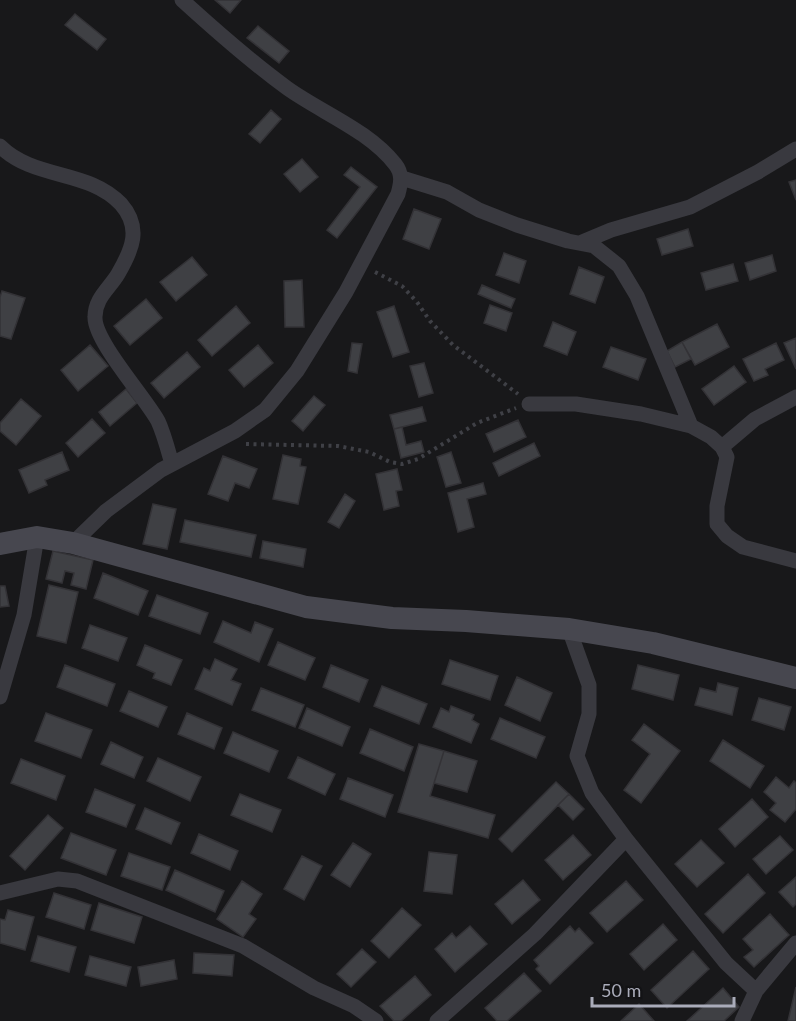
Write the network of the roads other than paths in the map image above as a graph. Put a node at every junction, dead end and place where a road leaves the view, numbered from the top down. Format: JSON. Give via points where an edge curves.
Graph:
{"nodes":[{"id":1,"x":182,"y":0,"type":"edge"},
{"id":2,"x":0,"y":146,"type":"edge"},
{"id":3,"x":796,"y":149,"type":"edge"},
{"id":4,"x":402,"y":178,"type":"junction"},
{"id":5,"x":580,"y":243,"type":"junction"},
{"id":6,"x":796,"y":397,"type":"edge"},
{"id":7,"x":529,"y":404,"type":"road end"},
{"id":8,"x":691,"y":426,"type":"junction"},
{"id":9,"x":722,"y":447,"type":"junction"},
{"id":10,"x":172,"y":464,"type":"junction"},
{"id":11,"x":37,"y":537,"type":"junction"},
{"id":12,"x":73,"y":543,"type":"junction"},
{"id":13,"x":0,"y":544,"type":"edge"},
{"id":14,"x":796,"y":561,"type":"edge"},
{"id":15,"x":569,"y":629,"type":"junction"},
{"id":16,"x":796,"y":678,"type":"edge"},
{"id":17,"x":0,"y":697,"type":"edge"},
{"id":18,"x":626,"y":839,"type":"junction"},
{"id":19,"x":0,"y":893,"type":"edge"},
{"id":20,"x":796,"y":943,"type":"edge"},
{"id":21,"x":756,"y":991,"type":"junction"},
{"id":22,"x":376,"y":1021,"type":"edge"},
{"id":23,"x":437,"y":1021,"type":"edge"},
{"id":24,"x":742,"y":1021,"type":"edge"}],
"edges":[{"from":1,"to":4,"type":"street","via":[[248,60],[369,140],[396,165]]},
{"from":2,"to":10,"type":"street","via":[[12,158],[104,189],[134,225],[134,242],[118,274],[97,301],[94,319],[103,340],[158,422]]},
{"from":3,"to":5,"type":"street","via":[[690,207]]},
{"from":4,"to":5,"type":"street","via":[[447,192],[517,225]]},
{"from":4,"to":10,"type":"street","via":[[398,194],[346,292],[297,371],[265,410],[235,431]]},
{"from":5,"to":8,"type":"street","via":[[594,246],[618,266],[637,296]]},
{"from":6,"to":9,"type":"street","via":[[754,419]]},
{"from":7,"to":8,"type":"street","via":[[576,404]]},
{"from":8,"to":9,"type":"street"},
{"from":9,"to":14,"type":"street","via":[[727,457],[717,524],[743,547]]},
{"from":10,"to":12,"type":"street","via":[[106,511]]},
{"from":11,"to":12,"type":"main road"},
{"from":11,"to":13,"type":"main road"},
{"from":11,"to":17,"type":"street","via":[[24,615]]},
{"from":12,"to":15,"type":"main road","via":[[306,607],[392,618]]},
{"from":15,"to":16,"type":"main road","via":[[653,643]]},
{"from":15,"to":18,"type":"street","via":[[589,685],[589,714],[577,756],[592,793]]},
{"from":18,"to":21,"type":"street","via":[[726,963]]},
{"from":18,"to":23,"type":"street","via":[[535,934]]},
{"from":19,"to":22,"type":"street","via":[[58,879],[77,881],[243,946]]},
{"from":20,"to":21,"type":"street"},
{"from":21,"to":24,"type":"street"}]}
